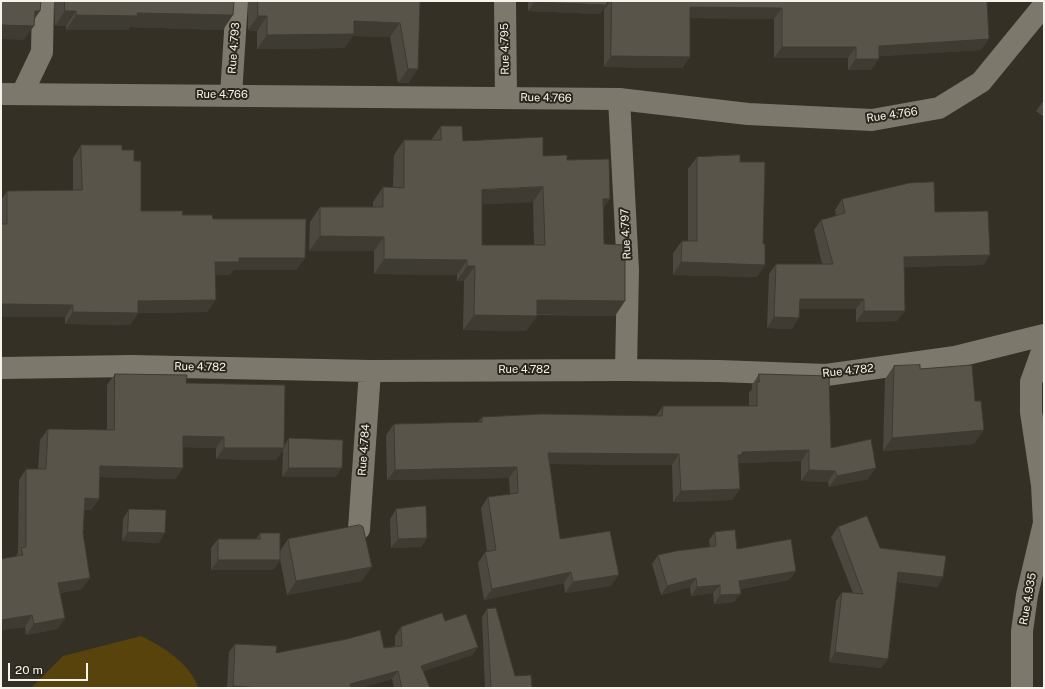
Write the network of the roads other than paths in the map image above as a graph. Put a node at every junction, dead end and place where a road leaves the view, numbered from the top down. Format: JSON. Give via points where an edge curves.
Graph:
{"nodes":[{"id":1,"x":43,"y":1,"type":"edge"},
{"id":2,"x":237,"y":1,"type":"edge"},
{"id":3,"x":505,"y":1,"type":"edge"},
{"id":4,"x":1044,"y":5,"type":"edge"},
{"id":5,"x":12,"y":94,"type":"edge"},
{"id":6,"x":231,"y":95,"type":"junction"},
{"id":7,"x":506,"y":97,"type":"junction"},
{"id":8,"x":619,"y":99,"type":"junction"},
{"id":9,"x":1044,"y":335,"type":"edge"},
{"id":10,"x":1044,"y":346,"type":"edge"},
{"id":11,"x":1,"y":368,"type":"edge"},
{"id":12,"x":626,"y":370,"type":"junction"},
{"id":13,"x":370,"y":371,"type":"junction"},
{"id":14,"x":359,"y":529,"type":"edge"},
{"id":15,"x":1022,"y":688,"type":"edge"}],
"edges":[{"from":1,"to":5,"type":"street","via":[[42,52]]},
{"from":2,"to":6,"type":"street","name":"Rue 4.793"},
{"from":3,"to":7,"type":"street","name":"Rue 4.795"},
{"from":4,"to":8,"type":"street","name":"Rue 4.766","via":[[981,82],[939,108],[872,120],[748,114]]},
{"from":5,"to":6,"type":"street","name":"Rue 4.766"},
{"from":6,"to":7,"type":"street","name":"Rue 4.766"},
{"from":7,"to":8,"type":"street","name":"Rue 4.766"},
{"from":8,"to":12,"type":"street","name":"Rue 4.797","via":[[628,270]]},
{"from":9,"to":12,"type":"street","name":"Rue 4.782","via":[[955,357],[826,375]]},
{"from":10,"to":15,"type":"street","name":"Rue 4.935","via":[[1030,382],[1044,523],[1027,595],[1022,631]]},
{"from":11,"to":13,"type":"street","name":"Rue 4.782","via":[[132,366]]},
{"from":12,"to":13,"type":"street","name":"Rue 4.782"},
{"from":13,"to":14,"type":"street","name":"Rue 4.784"}]}
